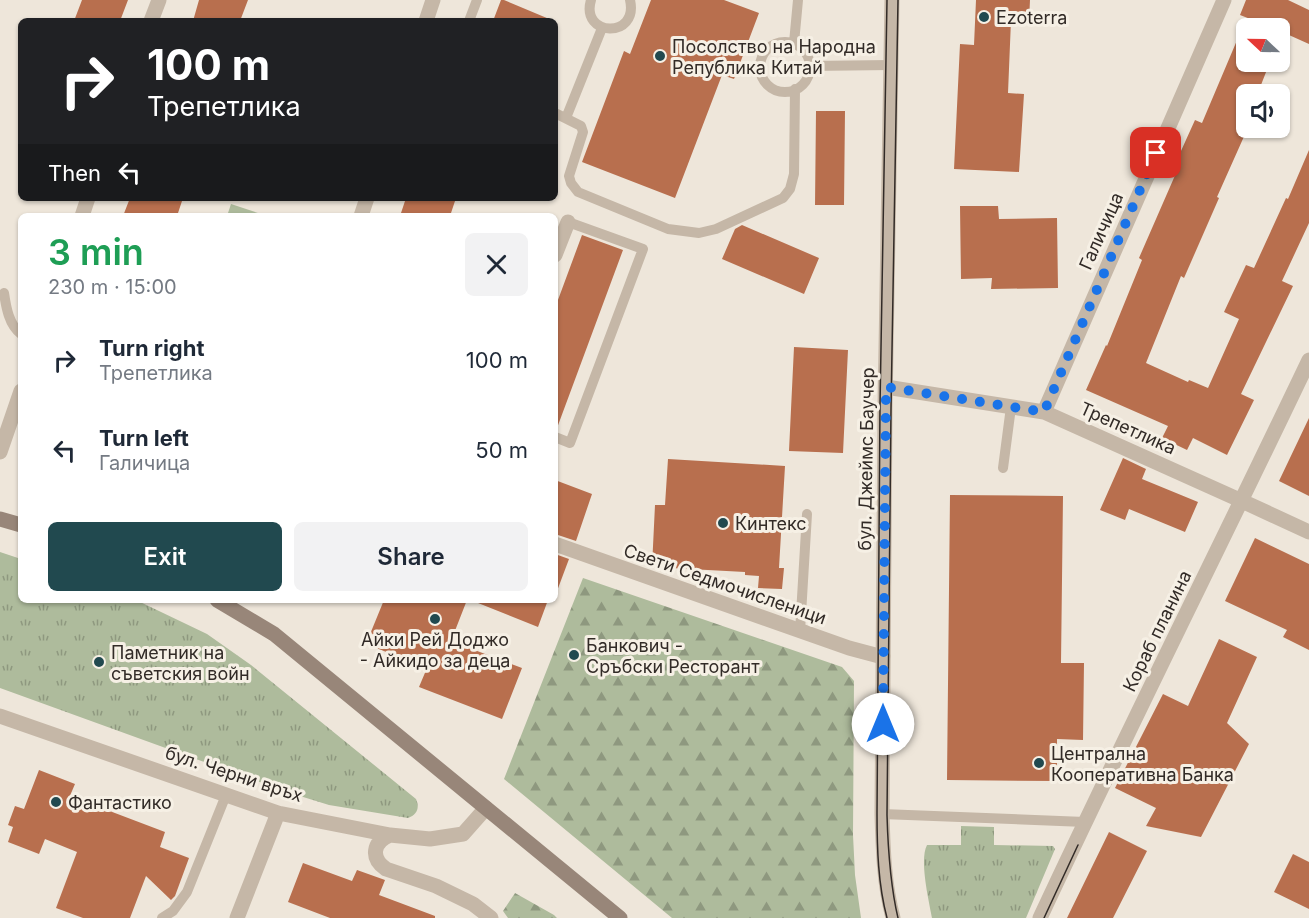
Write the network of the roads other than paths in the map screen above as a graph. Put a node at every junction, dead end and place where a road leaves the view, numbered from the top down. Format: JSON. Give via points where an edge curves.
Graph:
{"nodes":[{"id":1,"x":159,"y":0,"type":"edge"},
{"id":2,"x":433,"y":0,"type":"edge"},
{"id":3,"x":477,"y":0,"type":"edge"},
{"id":4,"x":591,"y":0,"type":"edge"},
{"id":5,"x":630,"y":0,"type":"edge"},
{"id":6,"x":798,"y":0,"type":"edge"},
{"id":7,"x":892,"y":0,"type":"edge"},
{"id":8,"x":1224,"y":0,"type":"edge"},
{"id":9,"x":152,"y":18,"type":"edge"},
{"id":10,"x":427,"y":18,"type":"edge"},
{"id":11,"x":470,"y":18,"type":"edge"},
{"id":12,"x":602,"y":28,"type":"junction"},
{"id":13,"x":794,"y":44,"type":"junction"},
{"id":14,"x":891,"y":65,"type":"junction"},
{"id":15,"x":809,"y":66,"type":"junction"},
{"id":16,"x":795,"y":89,"type":"junction"},
{"id":17,"x":558,"y":114,"type":"edge"},
{"id":18,"x":566,"y":118,"type":"junction"},
{"id":19,"x":568,"y":222,"type":"joint"},
{"id":20,"x":558,"y":247,"type":"edge"},
{"id":21,"x":4,"y":292,"type":"dead end"},
{"id":22,"x":18,"y":332,"type":"edge"},
{"id":23,"x":1309,"y":360,"type":"edge"},
{"id":24,"x":886,"y":387,"type":"junction"},
{"id":25,"x":18,"y":400,"type":"edge"},
{"id":26,"x":1011,"y":407,"type":"junction"},
{"id":27,"x":1044,"y":412,"type":"junction"},
{"id":28,"x":558,"y":438,"type":"edge"},
{"id":29,"x":0,"y":452,"type":"edge"},
{"id":30,"x":1003,"y":468,"type":"dead end"},
{"id":31,"x":1242,"y":501,"type":"junction"},
{"id":32,"x":807,"y":514,"type":"dead end"},
{"id":33,"x":0,"y":519,"type":"edge"},
{"id":34,"x":18,"y":524,"type":"edge"},
{"id":35,"x":1309,"y":532,"type":"edge"},
{"id":36,"x":558,"y":545,"type":"edge"},
{"id":37,"x":222,"y":603,"type":"edge"},
{"id":38,"x":800,"y":631,"type":"junction"},
{"id":39,"x":883,"y":656,"type":"junction"},
{"id":40,"x":0,"y":716,"type":"edge"},
{"id":41,"x":226,"y":795,"type":"junction"},
{"id":42,"x":486,"y":808,"type":"junction"},
{"id":43,"x":278,"y":813,"type":"junction"},
{"id":44,"x":882,"y":814,"type":"junction"},
{"id":45,"x":1085,"y":822,"type":"junction"},
{"id":46,"x":390,"y":835,"type":"junction"},
{"id":47,"x":162,"y":918,"type":"edge"},
{"id":48,"x":237,"y":918,"type":"edge"},
{"id":49,"x":491,"y":918,"type":"edge"},
{"id":50,"x":620,"y":918,"type":"edge"},
{"id":51,"x":893,"y":918,"type":"edge"},
{"id":52,"x":1040,"y":918,"type":"edge"}],
"edges":[{"from":1,"to":9,"type":"street"},
{"from":2,"to":10,"type":"street"},
{"from":3,"to":11,"type":"lane"},
{"from":4,"to":12,"type":"lane","via":[[591,18]]},
{"from":5,"to":12,"type":"lane","via":[[630,15],[622,26]]},
{"from":6,"to":13,"type":"lane"},
{"from":7,"to":14,"type":"street","name":"бул. Джеймс Баучер"},
{"from":8,"to":27,"type":"street","name":"Галичица"},
{"from":12,"to":18,"type":"lane"},
{"from":13,"to":15,"type":"lane","via":[[806,54]]},
{"from":13,"to":16,"type":"lane","via":[[771,46],[760,67],[772,88]]},
{"from":14,"to":15,"type":"lane"},
{"from":14,"to":24,"type":"street","name":"бул. Джеймс Баучер"},
{"from":15,"to":16,"type":"lane","via":[[807,78]]},
{"from":16,"to":18,"type":"lane","via":[[794,174],[790,189],[783,198],[699,233],[668,229],[578,192],[569,176],[583,132],[581,126]]},
{"from":17,"to":18,"type":"lane"},
{"from":19,"to":20,"type":"street"},
{"from":19,"to":28,"type":"lane","via":[[643,249],[570,443]]},
{"from":21,"to":22,"type":"lane","via":[[5,304]]},
{"from":23,"to":31,"type":"street","name":"Кораб планина"},
{"from":24,"to":26,"type":"street","name":"Трепетлика"},
{"from":24,"to":39,"type":"street","name":"бул. Джеймс Баучер"},
{"from":25,"to":29,"type":"street"},
{"from":26,"to":27,"type":"street","name":"Трепетлика"},
{"from":26,"to":30,"type":"lane"},
{"from":27,"to":31,"type":"street","name":"Трепетлика"},
{"from":31,"to":35,"type":"street","name":"Трепетлика"},
{"from":31,"to":45,"type":"street","name":"Кораб планина"},
{"from":32,"to":38,"type":"lane"},
{"from":33,"to":34,"type":"main road"},
{"from":36,"to":38,"type":"street","name":"Свети Седмочисленици"},
{"from":37,"to":42,"type":"main road","via":[[274,634]]},
{"from":38,"to":39,"type":"street","name":"Свети Седмочисленици"},
{"from":39,"to":44,"type":"street","name":"бул. Джеймс Баучер"},
{"from":40,"to":41,"type":"street","name":"бул. Черни връх"},
{"from":41,"to":43,"type":"street","name":"бул. Черни връх"},
{"from":41,"to":47,"type":"lane","via":[[187,892]]},
{"from":42,"to":46,"type":"street","name":"бул. Черни връх","via":[[463,834],[430,839]]},
{"from":42,"to":50,"type":"main road"},
{"from":43,"to":46,"type":"street","name":"бул. Черни връх"},
{"from":43,"to":48,"type":"street"},
{"from":44,"to":45,"type":"lane"},
{"from":44,"to":51,"type":"street","name":"бул. Джеймс Баучер"},
{"from":45,"to":52,"type":"street","name":"Кораб планина"},
{"from":46,"to":49,"type":"street","via":[[381,840],[376,850],[381,866],[436,886],[473,904]]}]}
